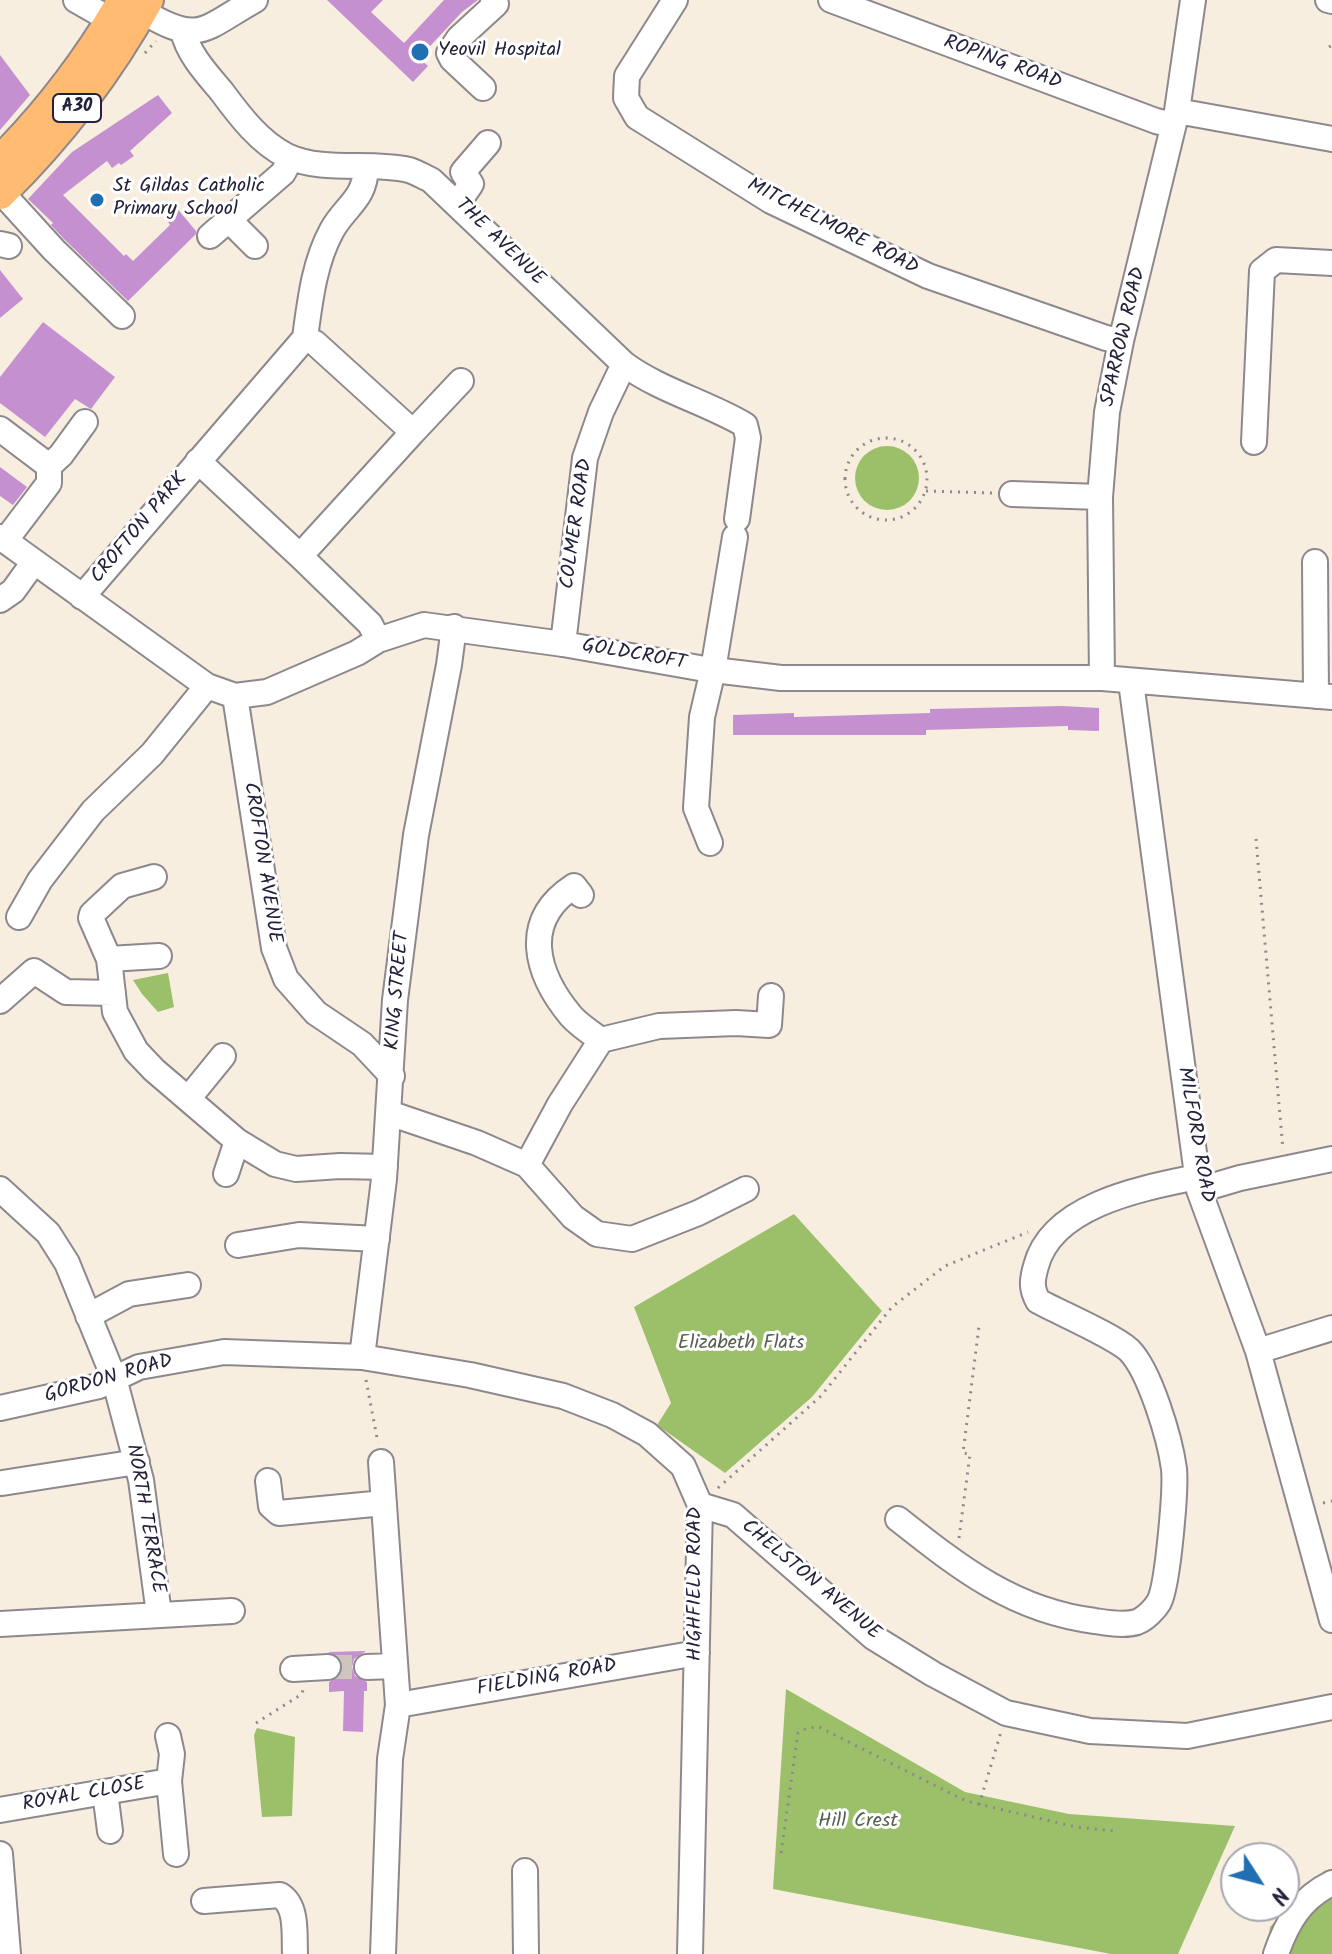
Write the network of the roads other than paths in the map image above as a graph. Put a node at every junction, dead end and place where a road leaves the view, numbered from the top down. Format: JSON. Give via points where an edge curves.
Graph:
{"nodes":[{"id":1,"x":76,"y":0,"type":"edge"},
{"id":2,"x":255,"y":0,"type":"edge"},
{"id":3,"x":493,"y":0,"type":"edge"},
{"id":4,"x":675,"y":0,"type":"edge"},
{"id":5,"x":831,"y":0,"type":"edge"},
{"id":6,"x":1193,"y":0,"type":"edge"},
{"id":7,"x":131,"y":8,"type":"edge"},
{"id":8,"x":183,"y":31,"type":"junction"},
{"id":9,"x":483,"y":88,"type":"dead end"},
{"id":10,"x":1175,"y":118,"type":"junction"},
{"id":11,"x":1332,"y":139,"type":"edge"},
{"id":12,"x":488,"y":143,"type":"dead end"},
{"id":13,"x":291,"y":158,"type":"junction"},
{"id":14,"x":0,"y":161,"type":"edge"},
{"id":15,"x":366,"y":167,"type":"junction"},
{"id":16,"x":1,"y":194,"type":"edge"},
{"id":17,"x":458,"y":203,"type":"junction"},
{"id":18,"x":255,"y":246,"type":"dead end"},
{"id":19,"x":1332,"y":263,"type":"edge"},
{"id":20,"x":122,"y":316,"type":"dead end"},
{"id":21,"x":305,"y":338,"type":"junction"},
{"id":22,"x":1121,"y":341,"type":"junction"},
{"id":23,"x":624,"y":364,"type":"junction"},
{"id":24,"x":461,"y":381,"type":"dead end"},
{"id":25,"x":85,"y":422,"type":"dead end"},
{"id":26,"x":0,"y":429,"type":"edge"},
{"id":27,"x":413,"y":432,"type":"junction"},
{"id":28,"x":1254,"y":442,"type":"dead end"},
{"id":29,"x":198,"y":461,"type":"junction"},
{"id":30,"x":49,"y":466,"type":"junction"},
{"id":31,"x":1012,"y":494,"type":"road end"},
{"id":32,"x":1100,"y":497,"type":"junction"},
{"id":33,"x":2,"y":539,"type":"edge"},
{"id":34,"x":300,"y":556,"type":"junction"},
{"id":35,"x":34,"y":562,"type":"junction"},
{"id":36,"x":1315,"y":562,"type":"dead end"},
{"id":37,"x":82,"y":597,"type":"junction"},
{"id":38,"x":0,"y":600,"type":"edge"},
{"id":39,"x":454,"y":627,"type":"junction"},
{"id":40,"x":378,"y":640,"type":"junction"},
{"id":41,"x":563,"y":644,"type":"junction"},
{"id":42,"x":713,"y":670,"type":"junction"},
{"id":43,"x":1102,"y":678,"type":"junction"},
{"id":44,"x":1131,"y":682,"type":"junction"},
{"id":45,"x":207,"y":686,"type":"junction"},
{"id":46,"x":235,"y":696,"type":"junction"},
{"id":47,"x":1324,"y":696,"type":"edge"},
{"id":48,"x":710,"y":843,"type":"dead end"},
{"id":49,"x":154,"y":877,"type":"dead end"},
{"id":50,"x":581,"y":886,"type":"dead end"},
{"id":51,"x":19,"y":917,"type":"dead end"},
{"id":52,"x":159,"y":956,"type":"dead end"},
{"id":53,"x":109,"y":959,"type":"junction"},
{"id":54,"x":113,"y":993,"type":"junction"},
{"id":55,"x":771,"y":996,"type":"dead end"},
{"id":56,"x":0,"y":1001,"type":"edge"},
{"id":57,"x":601,"y":1040,"type":"junction"},
{"id":58,"x":223,"y":1056,"type":"dead end"},
{"id":59,"x":392,"y":1076,"type":"junction"},
{"id":60,"x":188,"y":1099,"type":"junction"},
{"id":61,"x":389,"y":1113,"type":"junction"},
{"id":62,"x":237,"y":1141,"type":"junction"},
{"id":63,"x":1332,"y":1159,"type":"edge"},
{"id":64,"x":527,"y":1165,"type":"junction"},
{"id":65,"x":385,"y":1167,"type":"junction"},
{"id":66,"x":226,"y":1174,"type":"dead end"},
{"id":67,"x":1198,"y":1184,"type":"junction"},
{"id":68,"x":0,"y":1189,"type":"edge"},
{"id":69,"x":746,"y":1189,"type":"dead end"},
{"id":70,"x":377,"y":1239,"type":"junction"},
{"id":71,"x":238,"y":1245,"type":"dead end"},
{"id":72,"x":188,"y":1285,"type":"dead end"},
{"id":73,"x":88,"y":1316,"type":"junction"},
{"id":74,"x":1332,"y":1328,"type":"edge"},
{"id":75,"x":1258,"y":1351,"type":"junction"},
{"id":76,"x":362,"y":1357,"type":"junction"},
{"id":77,"x":114,"y":1378,"type":"junction"},
{"id":78,"x":0,"y":1408,"type":"edge"},
{"id":79,"x":137,"y":1462,"type":"junction"},
{"id":80,"x":381,"y":1462,"type":"road end"},
{"id":81,"x":268,"y":1481,"type":"dead end"},
{"id":82,"x":2,"y":1483,"type":"dead end"},
{"id":83,"x":384,"y":1503,"type":"junction"},
{"id":84,"x":700,"y":1505,"type":"junction"},
{"id":85,"x":898,"y":1519,"type":"dead end"},
{"id":86,"x":232,"y":1611,"type":"dead end"},
{"id":87,"x":159,"y":1614,"type":"junction"},
{"id":88,"x":1332,"y":1620,"type":"edge"},
{"id":89,"x":0,"y":1624,"type":"edge"},
{"id":90,"x":697,"y":1653,"type":"junction"},
{"id":91,"x":395,"y":1666,"type":"junction"},
{"id":92,"x":367,"y":1667,"type":"tunnel mouth"},
{"id":93,"x":398,"y":1705,"type":"junction"},
{"id":94,"x":1332,"y":1707,"type":"edge"},
{"id":95,"x":168,"y":1736,"type":"dead end"},
{"id":96,"x":169,"y":1781,"type":"junction"},
{"id":97,"x":105,"y":1792,"type":"junction"},
{"id":98,"x":0,"y":1810,"type":"edge"},
{"id":99,"x":110,"y":1831,"type":"dead end"},
{"id":100,"x":0,"y":1854,"type":"edge"},
{"id":101,"x":176,"y":1854,"type":"dead end"},
{"id":102,"x":525,"y":1871,"type":"dead end"},
{"id":103,"x":1332,"y":1883,"type":"edge"},
{"id":104,"x":204,"y":1901,"type":"dead end"},
{"id":105,"x":8,"y":1954,"type":"edge"},
{"id":106,"x":295,"y":1954,"type":"edge"},
{"id":107,"x":383,"y":1954,"type":"edge"},
{"id":108,"x":526,"y":1954,"type":"edge"},
{"id":109,"x":690,"y":1954,"type":"edge"},
{"id":110,"x":1276,"y":1954,"type":"edge"}],
"edges":[{"from":1,"to":7,"type":"street"},
{"from":2,"to":8,"type":"street","via":[[212,27]]},
{"from":3,"to":9,"type":"street","via":[[496,4],[449,53]]},
{"from":4,"to":22,"type":"street","name":"MITCHELMORE ROAD","via":[[627,76],[626,98],[637,117],[771,201],[928,276]]},
{"from":5,"to":10,"type":"street","name":"ROPING ROAD","via":[[1156,121]]},
{"from":6,"to":10,"type":"street","name":"SPARROW ROAD"},
{"from":7,"to":8,"type":"street"},
{"from":7,"to":14,"type":"main road","number":"A30"},
{"from":7,"to":16,"type":"main road","number":"A30","via":[[114,57],[78,107]]},
{"from":8,"to":13,"type":"street","name":"THE AVENUE","via":[[185,42],[242,119]]},
{"from":10,"to":11,"type":"street","name":"ROPING ROAD"},
{"from":10,"to":22,"type":"street","name":"SPARROW ROAD"},
{"from":12,"to":17,"type":"street","via":[[463,172],[471,184]]},
{"from":13,"to":15,"type":"street","name":"THE AVENUE"},
{"from":13,"to":18,"type":"street","via":[[283,173],[220,228]]},
{"from":15,"to":17,"type":"street","name":"THE AVENUE","via":[[410,171],[431,180]]},
{"from":15,"to":21,"type":"street","via":[[366,183],[333,228],[320,259]]},
{"from":16,"to":20,"type":"street"},
{"from":17,"to":23,"type":"street","name":"THE AVENUE"},
{"from":19,"to":28,"type":"street","via":[[1276,260],[1262,271]]},
{"from":21,"to":27,"type":"street"},
{"from":21,"to":29,"type":"street","name":"CROFTON PARK"},
{"from":22,"to":32,"type":"street","name":"SPARROW ROAD","via":[[1107,412]]},
{"from":23,"to":41,"type":"street","name":"COLMER ROAD","via":[[585,458]]},
{"from":23,"to":42,"type":"street","name":"THE AVENUE","via":[[745,425],[748,438]]},
{"from":24,"to":27,"type":"street"},
{"from":25,"to":30,"type":"street"},
{"from":26,"to":30,"type":"street"},
{"from":27,"to":34,"type":"street"},
{"from":29,"to":34,"type":"street","name":"CROFTON PARK"},
{"from":29,"to":37,"type":"street","name":"CROFTON PARK"},
{"from":30,"to":33,"type":"street","via":[[49,483]]},
{"from":31,"to":32,"type":"street"},
{"from":32,"to":43,"type":"street","name":"SPARROW ROAD"},
{"from":33,"to":35,"type":"street","name":"GOLDCROFT"},
{"from":34,"to":40,"type":"street","name":"CROFTON PARK","via":[[370,624]]},
{"from":35,"to":37,"type":"street","name":"GOLDCROFT"},
{"from":35,"to":38,"type":"street"},
{"from":36,"to":47,"type":"street"},
{"from":37,"to":45,"type":"street","name":"GOLDCROFT"},
{"from":39,"to":40,"type":"street","name":"GOLDCROFT","via":[[424,625]]},
{"from":39,"to":41,"type":"street","name":"GOLDCROFT"},
{"from":39,"to":59,"type":"street","name":"KING STREET","via":[[416,835],[395,1000]]},
{"from":40,"to":46,"type":"street","name":"GOLDCROFT","via":[[267,692]]},
{"from":41,"to":42,"type":"street","name":"GOLDCROFT"},
{"from":42,"to":43,"type":"street","name":"GOLDCROFT","via":[[789,678]]},
{"from":42,"to":48,"type":"street","via":[[702,717],[696,808]]},
{"from":43,"to":44,"type":"street","name":"GOLDCROFT"},
{"from":44,"to":47,"type":"street","name":"GOLDCROFT"},
{"from":44,"to":67,"type":"street","name":"MILFORD ROAD"},
{"from":45,"to":46,"type":"street","name":"GOLDCROFT"},
{"from":45,"to":51,"type":"street","via":[[152,754],[93,811]]},
{"from":46,"to":59,"type":"street","name":"CROFTON AVENUE","via":[[274,948],[286,979],[316,1013],[362,1044]]},
{"from":49,"to":53,"type":"street","via":[[122,886],[92,914]]},
{"from":50,"to":57,"type":"street","via":[[561,895],[546,912],[537,942],[544,978],[572,1018]]},
{"from":52,"to":53,"type":"street"},
{"from":53,"to":54,"type":"street"},
{"from":54,"to":56,"type":"street","via":[[66,992],[34,971]]},
{"from":54,"to":60,"type":"street","via":[[115,1012],[136,1051]]},
{"from":55,"to":57,"type":"street","via":[[769,1025],[659,1026]]},
{"from":57,"to":64,"type":"street"},
{"from":58,"to":60,"type":"street"},
{"from":59,"to":61,"type":"street","name":"KING STREET"},
{"from":60,"to":62,"type":"street"},
{"from":61,"to":64,"type":"street"},
{"from":61,"to":65,"type":"street","name":"KING STREET"},
{"from":62,"to":65,"type":"street","via":[[275,1164],[296,1169]]},
{"from":62,"to":66,"type":"street"},
{"from":63,"to":67,"type":"street"},
{"from":64,"to":69,"type":"street","via":[[573,1217],[597,1234],[632,1239]]},
{"from":65,"to":70,"type":"street","name":"KING STREET"},
{"from":67,"to":75,"type":"street","name":"MILFORD ROAD"},
{"from":67,"to":85,"type":"street","via":[[1136,1190],[1077,1215],[1055,1231],[1038,1254],[1033,1276],[1038,1301],[1128,1349],[1148,1379],[1174,1471],[1159,1602],[1140,1621],[1127,1624],[1068,1618],[1035,1608],[955,1564]]},
{"from":68,"to":73,"type":"street","name":"NORTH TERRACE","via":[[48,1233],[67,1263]]},
{"from":70,"to":71,"type":"street","via":[[299,1235]]},
{"from":70,"to":76,"type":"street","name":"KING STREET"},
{"from":72,"to":73,"type":"street","via":[[129,1294]]},
{"from":73,"to":77,"type":"street","name":"NORTH TERRACE"},
{"from":74,"to":75,"type":"street"},
{"from":75,"to":88,"type":"street","name":"MILFORD ROAD"},
{"from":76,"to":77,"type":"street","name":"GORDON ROAD","via":[[224,1352],[139,1367]]},
{"from":76,"to":84,"type":"street","name":"HIGHFIELD ROAD","via":[[563,1396],[612,1415],[647,1434],[683,1466]]},
{"from":77,"to":78,"type":"street","name":"GORDON ROAD"},
{"from":77,"to":79,"type":"street","name":"NORTH TERRACE"},
{"from":79,"to":82,"type":"street"},
{"from":79,"to":87,"type":"street","name":"NORTH TERRACE"},
{"from":80,"to":83,"type":"street"},
{"from":81,"to":83,"type":"street","via":[[271,1506],[279,1513]]},
{"from":83,"to":91,"type":"street"},
{"from":84,"to":90,"type":"street","name":"HIGHFIELD ROAD"},
{"from":84,"to":94,"type":"street","name":"CHELSTON AVENUE","via":[[733,1515],[873,1637],[1006,1713],[1090,1731],[1187,1736]]},
{"from":86,"to":87,"type":"street","name":"NORTH TERRACE"},
{"from":87,"to":89,"type":"street","name":"NORTH TERRACE"},
{"from":90,"to":93,"type":"street","name":"FIELDING ROAD"},
{"from":90,"to":109,"type":"street","name":"HIGHFIELD ROAD"},
{"from":91,"to":92,"type":"street"},
{"from":91,"to":93,"type":"street"},
{"from":93,"to":107,"type":"street","via":[[390,1759]]},
{"from":95,"to":96,"type":"street","name":"ROYAL CLOSE"},
{"from":96,"to":97,"type":"street","name":"ROYAL CLOSE"},
{"from":96,"to":101,"type":"street","name":"ROYAL CLOSE"},
{"from":97,"to":98,"type":"street","name":"ROYAL CLOSE"},
{"from":97,"to":99,"type":"street"},
{"from":100,"to":105,"type":"street"},
{"from":102,"to":108,"type":"street"},
{"from":103,"to":110,"type":"street","via":[[1301,1904]]},
{"from":104,"to":106,"type":"street","via":[[280,1895],[293,1912]]}]}
